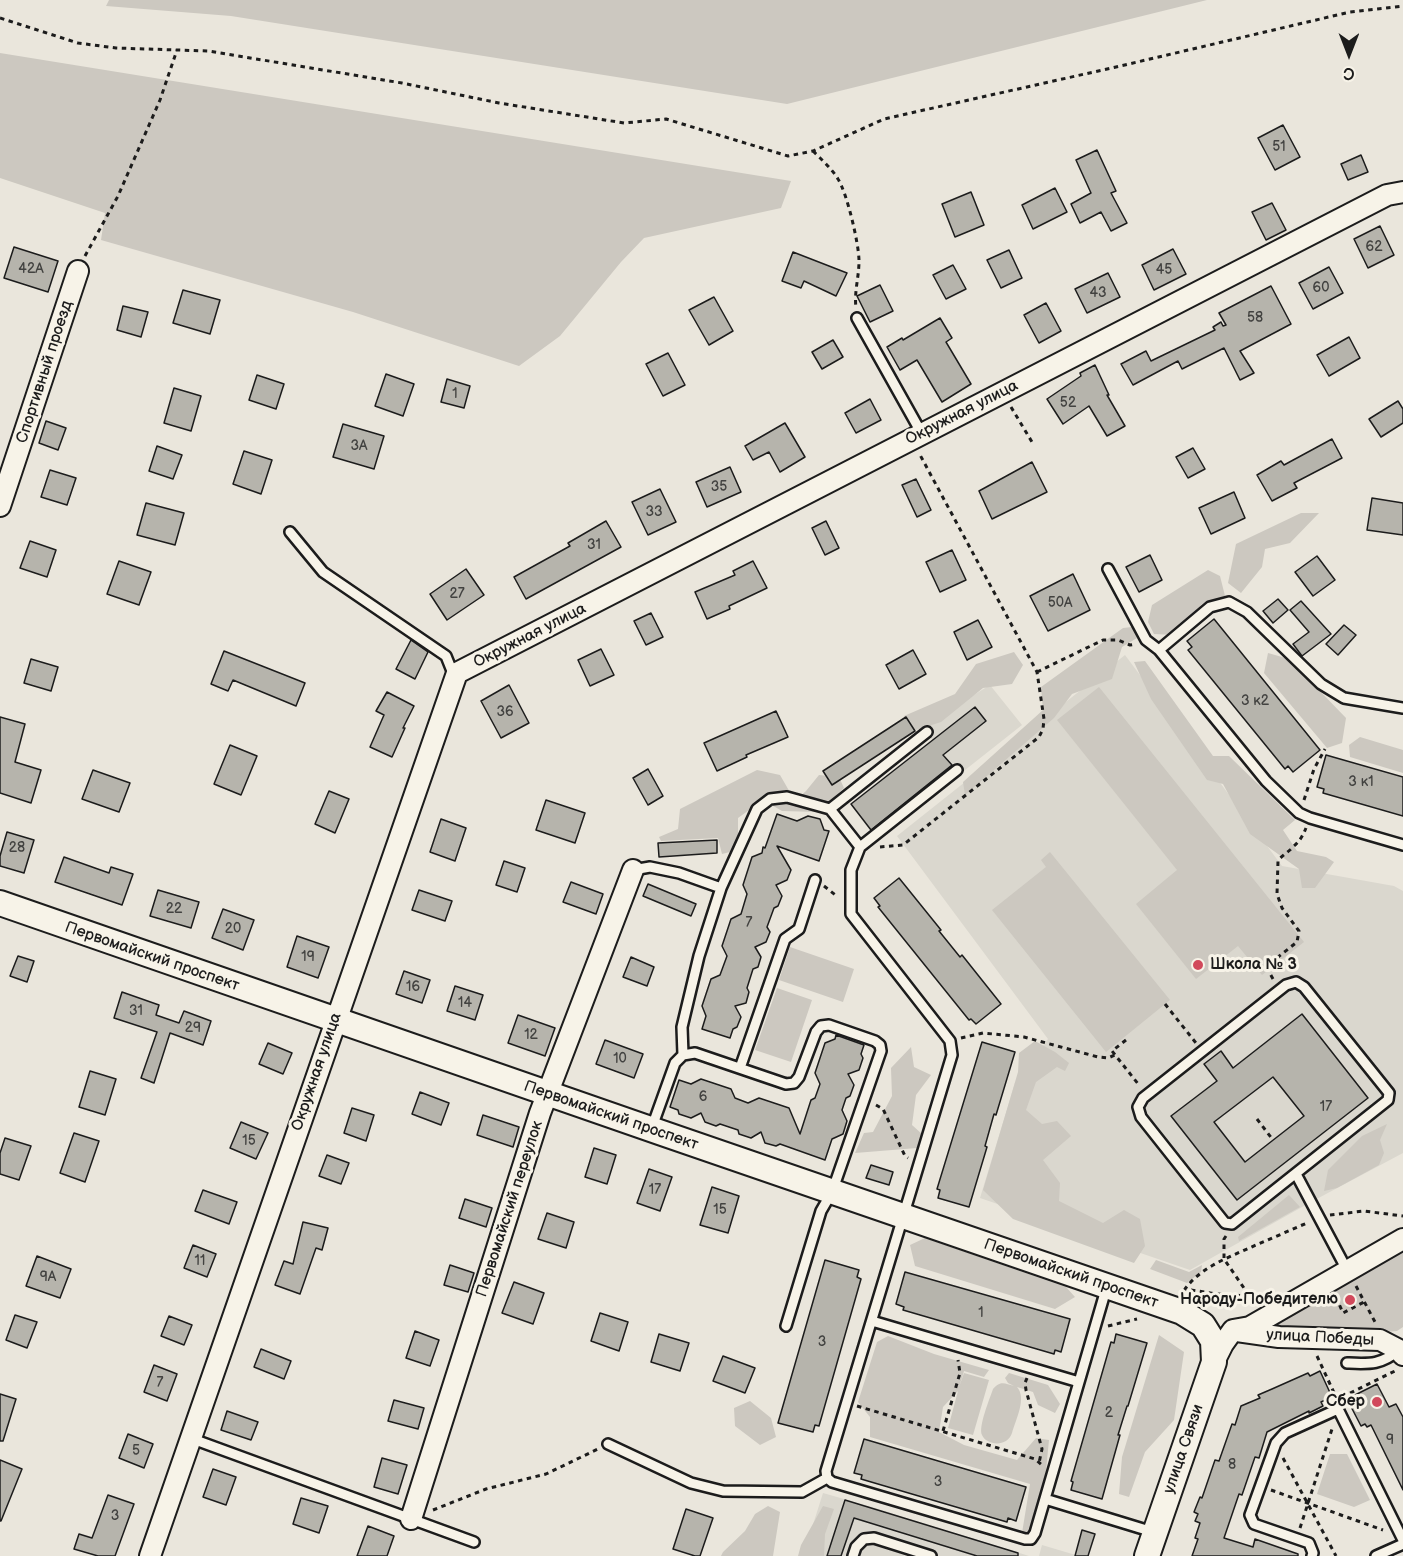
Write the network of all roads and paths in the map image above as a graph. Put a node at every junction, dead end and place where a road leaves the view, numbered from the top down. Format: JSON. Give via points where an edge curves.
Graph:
{"nodes":[{"id":1,"x":1403,"y":6,"type":"edge"},
{"id":2,"x":0,"y":18,"type":"edge"},
{"id":3,"x":177,"y":50,"type":"junction"},
{"id":4,"x":813,"y":151,"type":"junction"},
{"id":5,"x":1403,"y":192,"type":"edge"},
{"id":6,"x":78,"y":271,"type":"joint"},
{"id":7,"x":857,"y":318,"type":"joint"},
{"id":8,"x":1002,"y":393,"type":"junction"},
{"id":9,"x":917,"y":436,"type":"junction"},
{"id":10,"x":1032,"y":442,"type":"dead end"},
{"id":11,"x":0,"y":506,"type":"edge"},
{"id":12,"x":290,"y":532,"type":"dead end"},
{"id":13,"x":1108,"y":569,"type":"dead end"},
{"id":14,"x":1130,"y":645,"type":"dead end"},
{"id":15,"x":1159,"y":650,"type":"junction"},
{"id":16,"x":1037,"y":672,"type":"junction"},
{"id":17,"x":455,"y":678,"type":"junction"},
{"id":18,"x":1403,"y":708,"type":"edge"},
{"id":19,"x":927,"y":732,"type":"dead end"},
{"id":20,"x":1325,"y":749,"type":"dead end"},
{"id":21,"x":957,"y":770,"type":"dead end"},
{"id":22,"x":830,"y":809,"type":"junction"},
{"id":23,"x":1299,"y":813,"type":"junction"},
{"id":24,"x":1310,"y":818,"type":"junction"},
{"id":25,"x":1403,"y":845,"type":"edge"},
{"id":26,"x":860,"y":847,"type":"junction"},
{"id":27,"x":633,"y":870,"type":"joint"},
{"id":28,"x":815,"y":880,"type":"joint"},
{"id":29,"x":722,"y":888,"type":"junction"},
{"id":30,"x":0,"y":903,"type":"edge"},
{"id":31,"x":851,"y":914,"type":"junction"},
{"id":32,"x":1279,"y":990,"type":"junction"},
{"id":33,"x":1165,"y":1004,"type":"dead end"},
{"id":34,"x":335,"y":1020,"type":"junction"},
{"id":35,"x":1126,"y":1040,"type":"dead end"},
{"id":36,"x":951,"y":1041,"type":"junction"},
{"id":37,"x":1203,"y":1051,"type":"junction"},
{"id":38,"x":683,"y":1055,"type":"junction"},
{"id":39,"x":1115,"y":1055,"type":"junction"},
{"id":40,"x":740,"y":1068,"type":"junction"},
{"id":41,"x":547,"y":1094,"type":"junction"},
{"id":42,"x":1147,"y":1095,"type":"junction"},
{"id":43,"x":865,"y":1098,"type":"junction"},
{"id":44,"x":1257,"y":1119,"type":"dead end"},
{"id":45,"x":651,"y":1129,"type":"junction"},
{"id":46,"x":1273,"y":1140,"type":"dead end"},
{"id":47,"x":919,"y":1166,"type":"junction"},
{"id":48,"x":1296,"y":1174,"type":"junction"},
{"id":49,"x":832,"y":1192,"type":"junction"},
{"id":50,"x":1403,"y":1216,"type":"edge"},
{"id":51,"x":904,"y":1217,"type":"junction"},
{"id":52,"x":1319,"y":1218,"type":"junction"},
{"id":53,"x":1232,"y":1224,"type":"junction"},
{"id":54,"x":1403,"y":1239,"type":"edge"},
{"id":55,"x":1224,"y":1259,"type":"junction"},
{"id":56,"x":1350,"y":1275,"type":"junction"},
{"id":57,"x":1107,"y":1286,"type":"junction"},
{"id":58,"x":1345,"y":1292,"type":"dead end"},
{"id":59,"x":1250,"y":1296,"type":"junction"},
{"id":60,"x":1364,"y":1302,"type":"junction"},
{"id":61,"x":1270,"y":1315,"type":"junction"},
{"id":62,"x":1140,"y":1318,"type":"dead end"},
{"id":63,"x":872,"y":1321,"type":"junction"},
{"id":64,"x":1375,"y":1322,"type":"dead end"},
{"id":65,"x":786,"y":1326,"type":"dead end"},
{"id":66,"x":1094,"y":1329,"type":"junction"},
{"id":67,"x":1279,"y":1337,"type":"junction"},
{"id":68,"x":1216,"y":1340,"type":"junction"},
{"id":69,"x":951,"y":1344,"type":"junction"},
{"id":70,"x":1314,"y":1349,"type":"dead end"},
{"id":71,"x":1400,"y":1358,"type":"edge"},
{"id":72,"x":1347,"y":1363,"type":"dead end"},
{"id":73,"x":1030,"y":1367,"type":"junction"},
{"id":74,"x":1079,"y":1382,"type":"junction"},
{"id":75,"x":847,"y":1403,"type":"junction"},
{"id":76,"x":1338,"y":1409,"type":"junction"},
{"id":77,"x":943,"y":1432,"type":"junction"},
{"id":78,"x":190,"y":1438,"type":"junction"},
{"id":79,"x":1276,"y":1443,"type":"junction"},
{"id":80,"x":608,"y":1444,"type":"joint"},
{"id":81,"x":1039,"y":1463,"type":"junction"},
{"id":82,"x":1052,"y":1474,"type":"junction"},
{"id":83,"x":827,"y":1478,"type":"junction"},
{"id":84,"x":1260,"y":1486,"type":"junction"},
{"id":85,"x":1045,"y":1499,"type":"junction"},
{"id":86,"x":1307,"y":1503,"type":"junction"},
{"id":87,"x":411,"y":1519,"type":"junction"},
{"id":88,"x":1155,"y":1533,"type":"junction"},
{"id":89,"x":1297,"y":1539,"type":"junction"},
{"id":90,"x":1402,"y":1540,"type":"edge"},
{"id":91,"x":474,"y":1542,"type":"dead end"},
{"id":92,"x":150,"y":1556,"type":"edge"},
{"id":93,"x":853,"y":1556,"type":"edge"},
{"id":94,"x":932,"y":1556,"type":"edge"},
{"id":95,"x":1147,"y":1556,"type":"edge"},
{"id":96,"x":1312,"y":1556,"type":"edge"},
{"id":97,"x":1336,"y":1556,"type":"edge"},
{"id":98,"x":1376,"y":1556,"type":"edge"}],
"edges":[{"from":1,"to":4,"type":"path","via":[[1350,12],[885,119]]},
{"from":2,"to":3,"type":"path","via":[[78,43]]},
{"from":3,"to":4,"type":"path","via":[[220,53],[624,123],[666,119],[788,156]]},
{"from":3,"to":6,"type":"path","via":[[122,186]]},
{"from":4,"to":7,"type":"path","via":[[845,192],[858,248]]},
{"from":5,"to":8,"type":"street","name":"Окружная улица","via":[[1387,195]]},
{"from":6,"to":11,"type":"street","name":"Спортивный проезд"},
{"from":7,"to":9,"type":"lane"},
{"from":8,"to":9,"type":"street","name":"Окружная улица"},
{"from":8,"to":10,"type":"path"},
{"from":9,"to":16,"type":"path"},
{"from":9,"to":17,"type":"street","name":"Окружная улица"},
{"from":12,"to":17,"type":"lane","via":[[323,572],[446,656]]},
{"from":13,"to":15,"type":"lane","via":[[1146,640]]},
{"from":14,"to":16,"type":"path","via":[[1103,640]]},
{"from":15,"to":18,"type":"lane","via":[[1210,607],[1229,602],[1247,612],[1329,689],[1344,698]]},
{"from":15,"to":23,"type":"lane","via":[[1266,781]]},
{"from":16,"to":26,"type":"path","via":[[1043,729],[1039,737],[903,845]]},
{"from":17,"to":34,"type":"street","name":"Окружная улица"},
{"from":19,"to":22,"type":"lane"},
{"from":20,"to":23,"type":"path"},
{"from":21,"to":26,"type":"lane"},
{"from":22,"to":26,"type":"lane"},
{"from":22,"to":29,"type":"lane","via":[[787,797],[770,799],[757,809]]},
{"from":23,"to":24,"type":"lane"},
{"from":24,"to":25,"type":"lane"},
{"from":24,"to":32,"type":"path","via":[[1301,838],[1278,861],[1277,894],[1299,932],[1297,942],[1268,965]]},
{"from":26,"to":31,"type":"lane","via":[[851,870]]},
{"from":27,"to":29,"type":"lane","via":[[650,867]]},
{"from":27,"to":41,"type":"street","name":"Первомайский переулок"},
{"from":28,"to":31,"type":"path","via":[[836,895]]},
{"from":28,"to":40,"type":"lane","via":[[799,929],[784,939]]},
{"from":29,"to":38,"type":"lane","via":[[699,956],[682,1027]]},
{"from":30,"to":34,"type":"street","name":"Первомайский проспект"},
{"from":31,"to":36,"type":"lane"},
{"from":32,"to":37,"type":"lane"},
{"from":32,"to":48,"type":"lane","via":[[1296,982],[1304,987],[1389,1093],[1388,1100]]},
{"from":33,"to":37,"type":"path"},
{"from":34,"to":41,"type":"street","name":"Первомайский проспект"},
{"from":34,"to":78,"type":"street","name":"Окружная улица"},
{"from":35,"to":39,"type":"path","via":[[1112,1051]]},
{"from":36,"to":39,"type":"path","via":[[983,1033],[1024,1037],[1098,1057]]},
{"from":36,"to":47,"type":"lane","via":[[952,1055]]},
{"from":37,"to":42,"type":"lane"},
{"from":38,"to":40,"type":"lane","via":[[695,1053]]},
{"from":38,"to":45,"type":"lane","via":[[675,1063]]},
{"from":39,"to":42,"type":"path"},
{"from":40,"to":43,"type":"lane","via":[[786,1084],[794,1083],[800,1077],[816,1032],[829,1025],[880,1045]]},
{"from":41,"to":45,"type":"street","name":"Первомайский проспект"},
{"from":41,"to":87,"type":"street","name":"Первомайский переулок"},
{"from":42,"to":53,"type":"lane","via":[[1138,1107],[1141,1117],[1225,1223]]},
{"from":43,"to":47,"type":"path","via":[[883,1109],[905,1156]]},
{"from":43,"to":49,"type":"lane"},
{"from":44,"to":46,"type":"path"},
{"from":45,"to":49,"type":"street","name":"Первомайский проспект"},
{"from":47,"to":51,"type":"lane"},
{"from":48,"to":52,"type":"lane"},
{"from":48,"to":53,"type":"lane"},
{"from":49,"to":51,"type":"street","name":"Первомайский проспект"},
{"from":49,"to":65,"type":"lane","via":[[821,1211]]},
{"from":50,"to":52,"type":"path","via":[[1364,1211]]},
{"from":51,"to":57,"type":"street","name":"Первомайский проспект"},
{"from":51,"to":63,"type":"lane"},
{"from":52,"to":55,"type":"path"},
{"from":52,"to":56,"type":"lane"},
{"from":53,"to":55,"type":"path","via":[[1224,1239]]},
{"from":54,"to":56,"type":"street"},
{"from":55,"to":59,"type":"path"},
{"from":55,"to":59,"type":"path","via":[[1185,1289]]},
{"from":56,"to":60,"type":"path"},
{"from":56,"to":61,"type":"street"},
{"from":57,"to":66,"type":"lane"},
{"from":57,"to":68,"type":"street","name":"Первомайский проспект","via":[[1182,1312]]},
{"from":58,"to":60,"type":"path","via":[[1335,1297],[1343,1313]]},
{"from":59,"to":61,"type":"path"},
{"from":60,"to":64,"type":"path"},
{"from":61,"to":67,"type":"street","via":[[1269,1326]]},
{"from":61,"to":68,"type":"street"},
{"from":62,"to":66,"type":"path"},
{"from":63,"to":69,"type":"lane"},
{"from":63,"to":75,"type":"lane"},
{"from":66,"to":74,"type":"lane"},
{"from":67,"to":68,"type":"street","name":"улица Победы","via":[[1256,1335]]},
{"from":67,"to":71,"type":"street","name":"улица Победы","via":[[1380,1341]]},
{"from":68,"to":88,"type":"street","name":"улица Связи"},
{"from":69,"to":73,"type":"lane"},
{"from":69,"to":77,"type":"path","via":[[960,1373]]},
{"from":70,"to":71,"type":"path","via":[[1337,1399]]},
{"from":71,"to":72,"type":"lane","via":[[1371,1364]]},
{"from":73,"to":74,"type":"lane"},
{"from":73,"to":81,"type":"path","via":[[1025,1383],[1041,1449]]},
{"from":74,"to":82,"type":"lane"},
{"from":75,"to":77,"type":"path"},
{"from":75,"to":83,"type":"lane"},
{"from":76,"to":79,"type":"lane","via":[[1285,1433]]},
{"from":76,"to":86,"type":"path"},
{"from":76,"to":90,"type":"lane"},
{"from":77,"to":81,"type":"path"},
{"from":78,"to":87,"type":"lane"},
{"from":78,"to":92,"type":"street","name":"Окружная улица"},
{"from":79,"to":84,"type":"lane"},
{"from":79,"to":86,"type":"path"},
{"from":80,"to":83,"type":"lane","via":[[691,1483],[723,1491],[802,1492]]},
{"from":80,"to":87,"type":"path","via":[[546,1474],[486,1489]]},
{"from":81,"to":82,"type":"path"},
{"from":82,"to":85,"type":"lane"},
{"from":83,"to":85,"type":"lane","via":[[1025,1539],[1031,1539],[1035,1533]]},
{"from":84,"to":86,"type":"path"},
{"from":84,"to":89,"type":"lane","via":[[1250,1515],[1254,1524]]},
{"from":85,"to":88,"type":"lane"},
{"from":86,"to":89,"type":"path"},
{"from":86,"to":90,"type":"path"},
{"from":86,"to":97,"type":"path"},
{"from":87,"to":91,"type":"lane"},
{"from":88,"to":95,"type":"street","name":"улица Связи"},
{"from":89,"to":96,"type":"lane","via":[[1309,1543]]},
{"from":90,"to":98,"type":"lane"},
{"from":93,"to":94,"type":"lane","via":[[864,1539],[874,1538]]}]}
